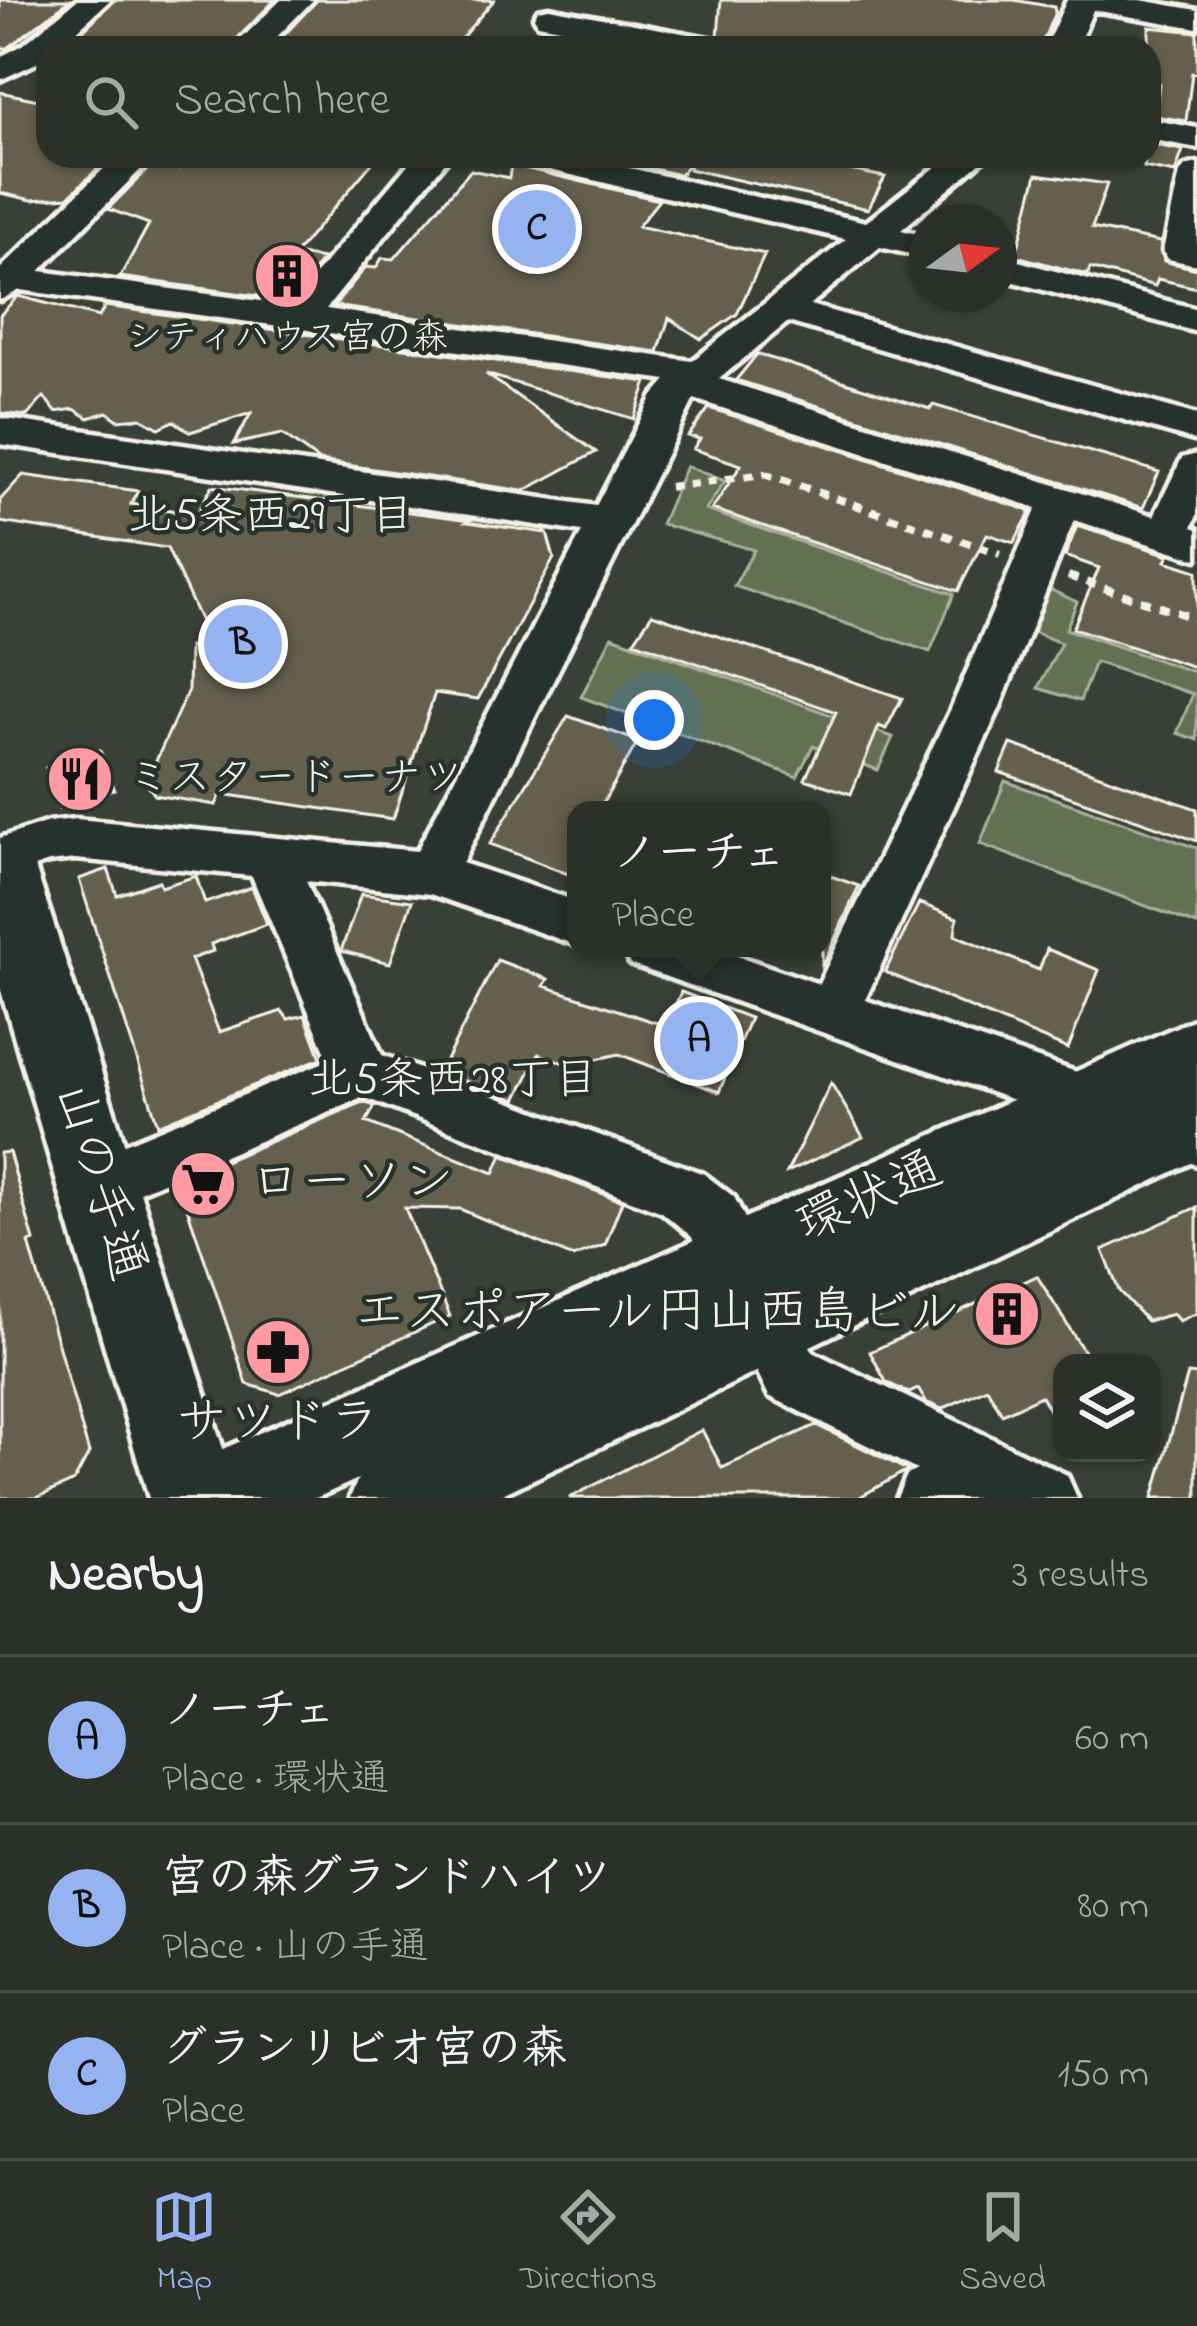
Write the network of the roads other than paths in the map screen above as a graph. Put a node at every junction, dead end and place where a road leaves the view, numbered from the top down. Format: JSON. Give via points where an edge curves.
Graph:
{"nodes":[{"id":1,"x":95,"y":0,"type":"edge"},
{"id":2,"x":298,"y":0,"type":"edge"},
{"id":3,"x":1085,"y":0,"type":"edge"},
{"id":4,"x":556,"y":9,"type":"edge"},
{"id":5,"x":1197,"y":19,"type":"edge"},
{"id":6,"x":59,"y":36,"type":"edge"},
{"id":7,"x":260,"y":36,"type":"edge"},
{"id":8,"x":533,"y":36,"type":"edge"},
{"id":9,"x":665,"y":36,"type":"edge"},
{"id":10,"x":1067,"y":36,"type":"edge"},
{"id":11,"x":36,"y":56,"type":"edge"},
{"id":12,"x":0,"y":70,"type":"edge"},
{"id":13,"x":1161,"y":131,"type":"edge"},
{"id":14,"x":1197,"y":138,"type":"edge"},
{"id":15,"x":125,"y":168,"type":"edge"},
{"id":16,"x":423,"y":168,"type":"edge"},
{"id":17,"x":586,"y":168,"type":"edge"},
{"id":18,"x":956,"y":168,"type":"edge"},
{"id":19,"x":1197,"y":172,"type":"edge"},
{"id":20,"x":875,"y":232,"type":"junction"},
{"id":21,"x":909,"y":242,"type":"edge"},
{"id":22,"x":1197,"y":254,"type":"edge"},
{"id":23,"x":1017,"y":271,"type":"edge"},
{"id":24,"x":6,"y":284,"type":"edge"},
{"id":25,"x":780,"y":308,"type":"junction"},
{"id":26,"x":300,"y":317,"type":"junction"},
{"id":27,"x":1197,"y":321,"type":"edge"},
{"id":28,"x":692,"y":378,"type":"junction"},
{"id":29,"x":1197,"y":428,"type":"edge"},
{"id":30,"x":0,"y":431,"type":"edge"},
{"id":31,"x":1197,"y":468,"type":"edge"},
{"id":32,"x":1061,"y":501,"type":"junction"},
{"id":33,"x":609,"y":522,"type":"junction"},
{"id":34,"x":1182,"y":539,"type":"edge"},
{"id":35,"x":270,"y":858,"type":"junction"},
{"id":36,"x":0,"y":862,"type":"edge"},
{"id":37,"x":431,"y":873,"type":"junction"},
{"id":38,"x":567,"y":920,"type":"edge"},
{"id":39,"x":675,"y":957,"type":"edge"},
{"id":40,"x":833,"y":1011,"type":"junction"},
{"id":41,"x":1197,"y":1051,"type":"edge"},
{"id":42,"x":362,"y":1072,"type":"junction"},
{"id":43,"x":1088,"y":1100,"type":"junction"},
{"id":44,"x":1190,"y":1131,"type":"edge"},
{"id":45,"x":98,"y":1183,"type":"junction"},
{"id":46,"x":751,"y":1292,"type":"junction"},
{"id":47,"x":958,"y":1484,"type":"edge"},
{"id":48,"x":194,"y":1498,"type":"edge"},
{"id":49,"x":216,"y":1498,"type":"edge"},
{"id":50,"x":395,"y":1498,"type":"edge"},
{"id":51,"x":1044,"y":1498,"type":"edge"}],
"edges":[{"from":1,"to":6,"type":"street"},
{"from":2,"to":7,"type":"street"},
{"from":3,"to":5,"type":"street"},
{"from":3,"to":10,"type":"street"},
{"from":4,"to":8,"type":"street"},
{"from":4,"to":9,"type":"street"},
{"from":11,"to":12,"type":"street"},
{"from":13,"to":14,"type":"street"},
{"from":15,"to":24,"type":"street"},
{"from":16,"to":26,"type":"street"},
{"from":17,"to":20,"type":"street"},
{"from":18,"to":20,"type":"street"},
{"from":19,"to":22,"type":"street","via":[[1181,251]]},
{"from":20,"to":21,"type":"street"},
{"from":20,"to":25,"type":"street"},
{"from":23,"to":27,"type":"street"},
{"from":24,"to":26,"type":"street"},
{"from":25,"to":28,"type":"street"},
{"from":25,"to":29,"type":"street"},
{"from":26,"to":28,"type":"street","via":[[677,369]]},
{"from":28,"to":32,"type":"street","via":[[710,391]]},
{"from":28,"to":33,"type":"street","via":[[673,397]]},
{"from":30,"to":33,"type":"street"},
{"from":31,"to":34,"type":"street"},
{"from":32,"to":34,"type":"street"},
{"from":32,"to":40,"type":"street","via":[[975,710]]},
{"from":33,"to":37,"type":"street"},
{"from":35,"to":36,"type":"street","via":[[76,839]]},
{"from":35,"to":37,"type":"street"},
{"from":35,"to":42,"type":"street"},
{"from":36,"to":45,"type":"street","name":"山の手通"},
{"from":37,"to":38,"type":"street"},
{"from":39,"to":40,"type":"street"},
{"from":40,"to":43,"type":"street"},
{"from":41,"to":43,"type":"street","name":"環状通"},
{"from":42,"to":45,"type":"street"},
{"from":42,"to":46,"type":"street","via":[[682,1192],[713,1216]]},
{"from":43,"to":44,"type":"street"},
{"from":43,"to":46,"type":"street","name":"環状通"},
{"from":44,"to":46,"type":"street","name":"環状通"},
{"from":45,"to":48,"type":"street","name":"山の手通"},
{"from":46,"to":47,"type":"street","via":[[791,1374]]},
{"from":46,"to":49,"type":"street","name":"環状通"},
{"from":46,"to":50,"type":"street","name":"環状通"},
{"from":47,"to":51,"type":"street"}]}
